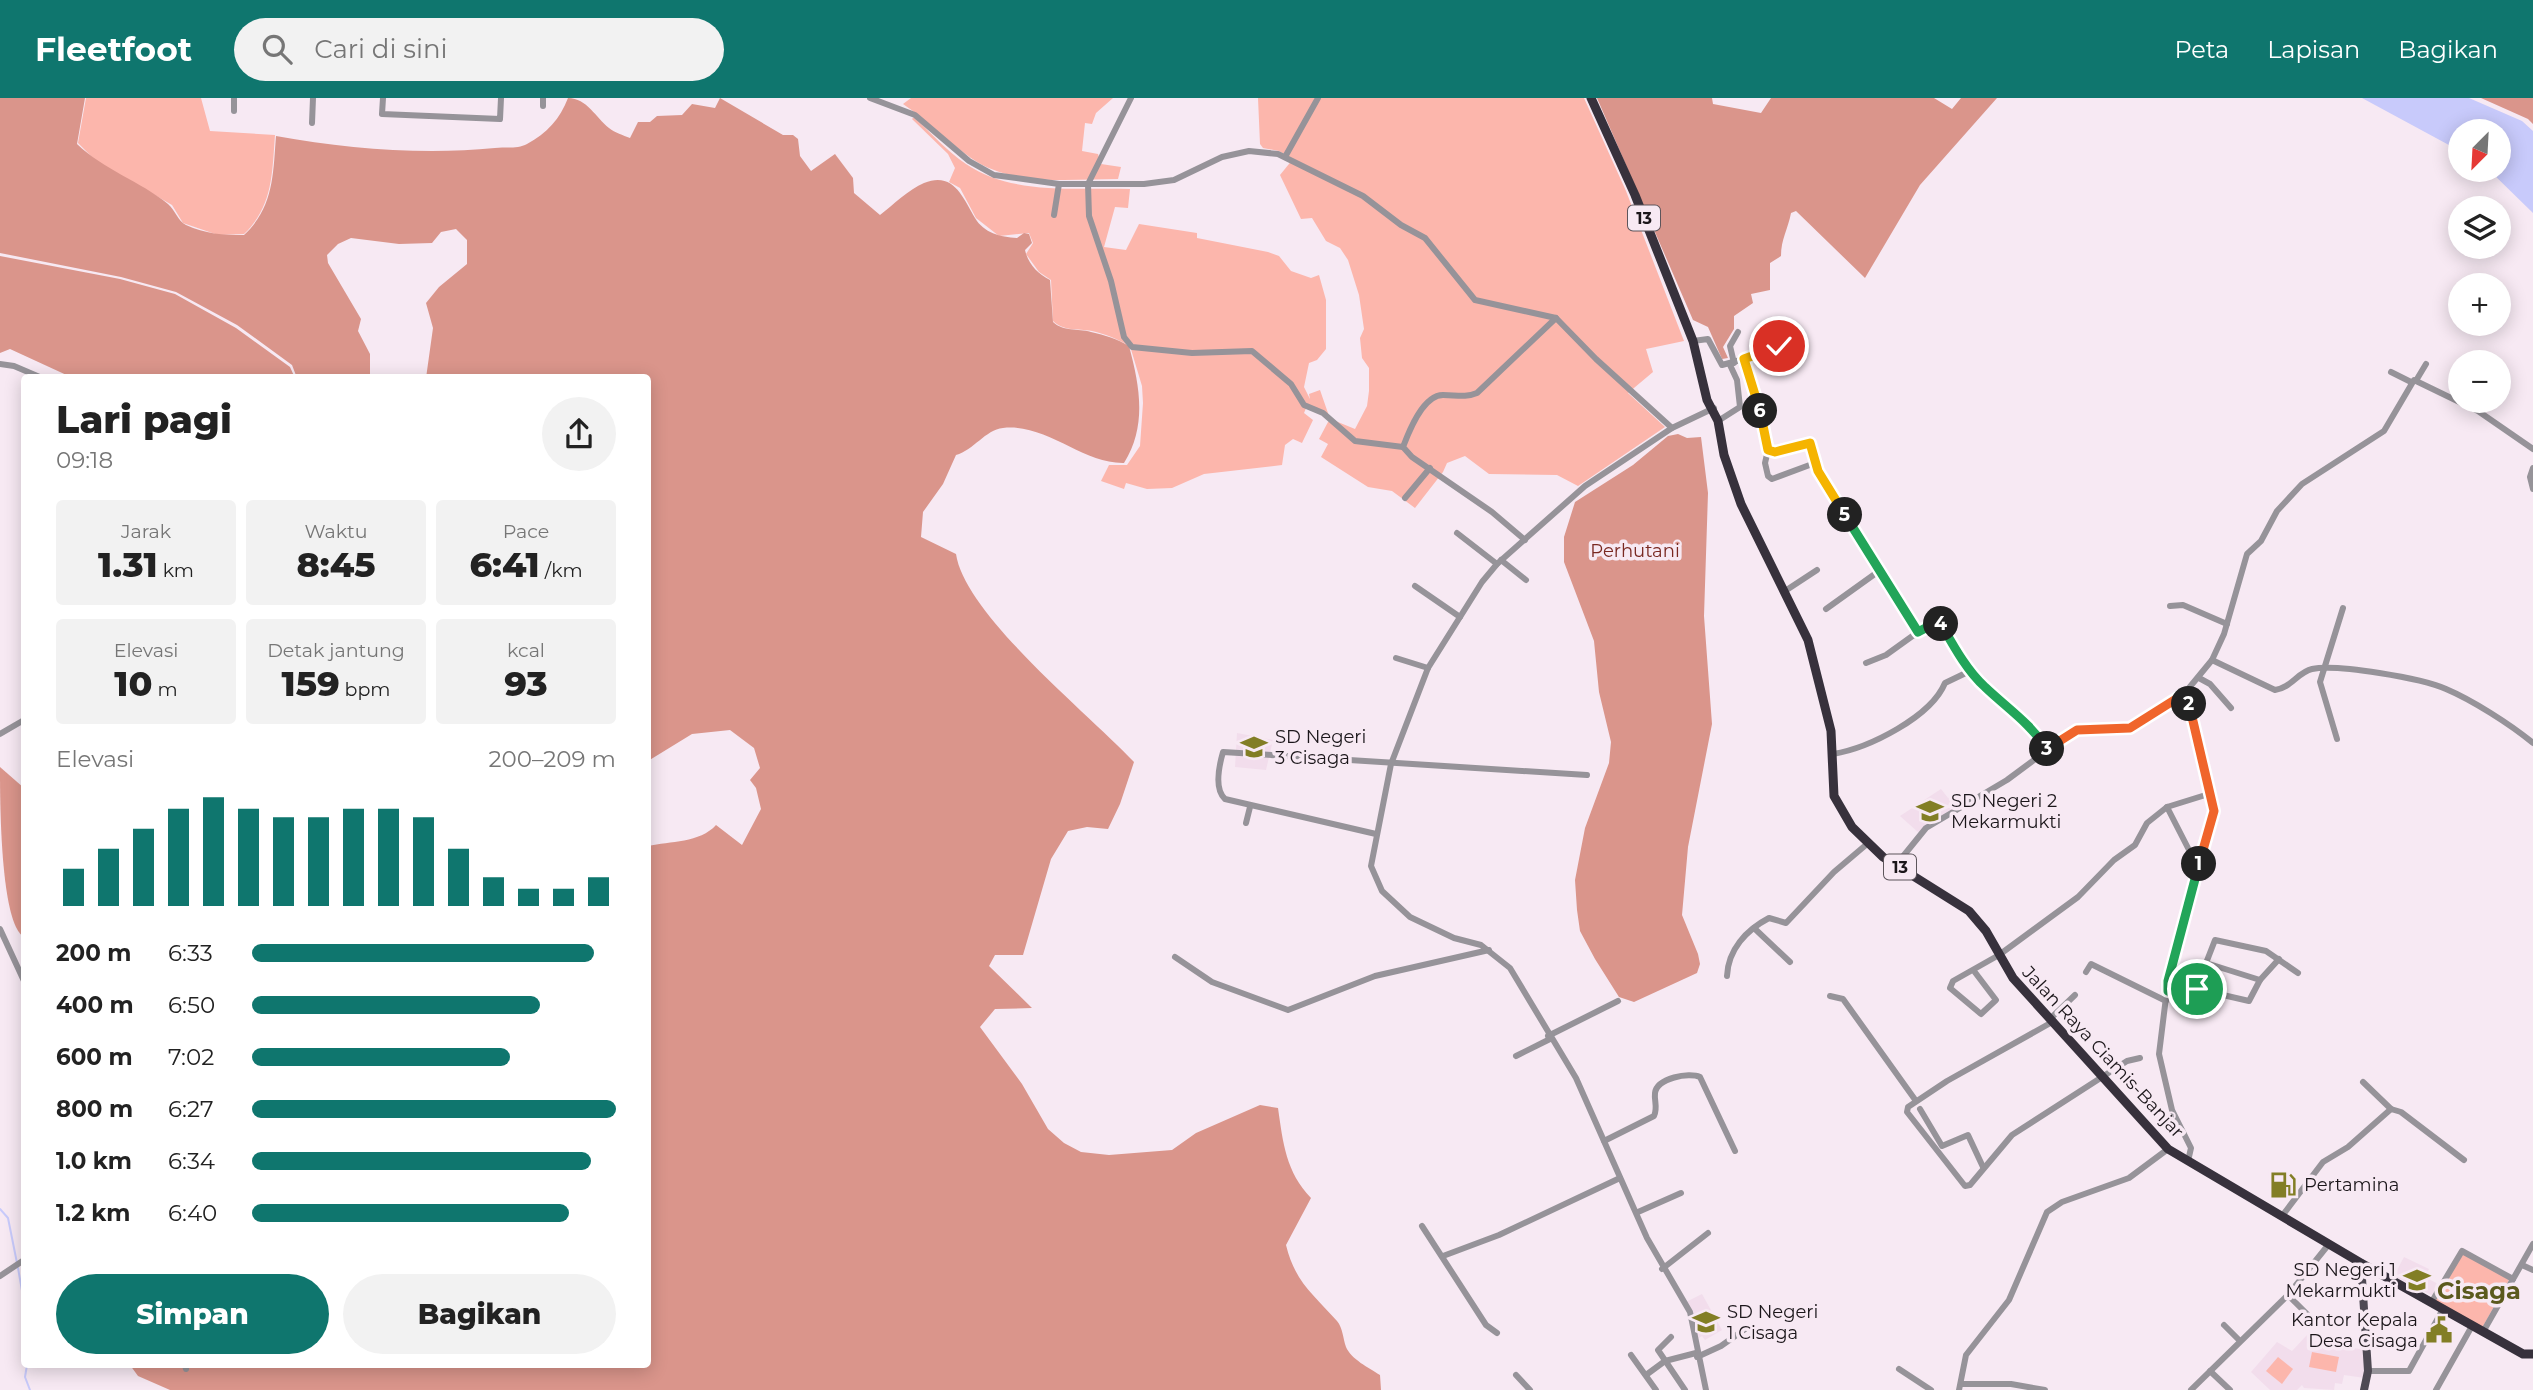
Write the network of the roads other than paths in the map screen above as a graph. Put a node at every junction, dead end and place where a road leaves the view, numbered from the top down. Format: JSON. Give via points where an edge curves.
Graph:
{"nodes":[{"id":1,"x":234,"y":98,"type":"edge"},
{"id":2,"x":313,"y":98,"type":"edge"},
{"id":3,"x":383,"y":98,"type":"edge"},
{"id":4,"x":501,"y":98,"type":"edge"},
{"id":5,"x":870,"y":98,"type":"edge"},
{"id":6,"x":1131,"y":98,"type":"edge"},
{"id":7,"x":1318,"y":98,"type":"edge"},
{"id":8,"x":1591,"y":98,"type":"edge"},
{"id":9,"x":234,"y":111,"type":"dead end"},
{"id":10,"x":312,"y":123,"type":"dead end"},
{"id":11,"x":1285,"y":157,"type":"junction"},
{"id":12,"x":1059,"y":184,"type":"junction"},
{"id":13,"x":1088,"y":184,"type":"junction"},
{"id":14,"x":1054,"y":215,"type":"dead end"},
{"id":15,"x":1556,"y":318,"type":"junction"},
{"id":16,"x":1738,"y":332,"type":"dead end"},
{"id":17,"x":1693,"y":341,"type":"junction"},
{"id":18,"x":1744,"y":359,"type":"junction"},
{"id":19,"x":0,"y":364,"type":"edge"},
{"id":20,"x":1732,"y":364,"type":"junction"},
{"id":21,"x":2426,"y":364,"type":"dead end"},
{"id":22,"x":1787,"y":368,"type":"dead end"},
{"id":23,"x":2391,"y":372,"type":"dead end"},
{"id":24,"x":33,"y":374,"type":"edge"},
{"id":25,"x":2414,"y":381,"type":"junction"},
{"id":26,"x":1714,"y":408,"type":"junction"},
{"id":27,"x":1718,"y":421,"type":"junction"},
{"id":28,"x":1672,"y":428,"type":"junction"},
{"id":29,"x":1403,"y":447,"type":"junction"},
{"id":30,"x":2533,"y":449,"type":"edge"},
{"id":31,"x":1768,"y":450,"type":"junction"},
{"id":32,"x":1815,"y":463,"type":"junction"},
{"id":33,"x":1430,"y":468,"type":"junction"},
{"id":34,"x":2533,"y":468,"type":"edge"},
{"id":35,"x":2533,"y":489,"type":"edge"},
{"id":36,"x":1405,"y":498,"type":"dead end"},
{"id":37,"x":1457,"y":533,"type":"dead end"},
{"id":38,"x":1525,"y":540,"type":"junction"},
{"id":39,"x":1499,"y":562,"type":"junction"},
{"id":40,"x":1817,"y":570,"type":"dead end"},
{"id":41,"x":1879,"y":571,"type":"junction"},
{"id":42,"x":1526,"y":580,"type":"dead end"},
{"id":43,"x":1415,"y":586,"type":"dead end"},
{"id":44,"x":1785,"y":591,"type":"junction"},
{"id":45,"x":2170,"y":606,"type":"dead end"},
{"id":46,"x":2343,"y":608,"type":"dead end"},
{"id":47,"x":1826,"y":609,"type":"dead end"},
{"id":48,"x":1460,"y":617,"type":"junction"},
{"id":49,"x":2227,"y":624,"type":"junction"},
{"id":50,"x":1918,"y":632,"type":"junction"},
{"id":51,"x":1396,"y":658,"type":"dead end"},
{"id":52,"x":2212,"y":660,"type":"junction"},
{"id":53,"x":1866,"y":663,"type":"dead end"},
{"id":54,"x":1429,"y":668,"type":"junction"},
{"id":55,"x":2323,"y":668,"type":"junction"},
{"id":56,"x":1970,"y":671,"type":"junction"},
{"id":57,"x":2199,"y":678,"type":"junction"},
{"id":58,"x":2184,"y":694,"type":"junction"},
{"id":59,"x":2231,"y":708,"type":"dead end"},
{"id":60,"x":21,"y":722,"type":"edge"},
{"id":61,"x":0,"y":734,"type":"edge"},
{"id":62,"x":2337,"y":739,"type":"dead end"},
{"id":63,"x":2533,"y":743,"type":"edge"},
{"id":64,"x":2047,"y":749,"type":"junction"},
{"id":65,"x":1833,"y":754,"type":"junction"},
{"id":66,"x":1391,"y":764,"type":"junction"},
{"id":67,"x":1587,"y":775,"type":"dead end"},
{"id":68,"x":2211,"y":793,"type":"junction"},
{"id":69,"x":1250,"y":807,"type":"junction"},
{"id":70,"x":2167,"y":807,"type":"junction"},
{"id":71,"x":1246,"y":823,"type":"dead end"},
{"id":72,"x":1376,"y":834,"type":"junction"},
{"id":73,"x":1867,"y":844,"type":"junction"},
{"id":74,"x":2189,"y":850,"type":"dead end"},
{"id":75,"x":1896,"y":865,"type":"junction"},
{"id":76,"x":1754,"y":928,"type":"junction"},
{"id":77,"x":0,"y":929,"type":"edge"},
{"id":78,"x":1489,"y":950,"type":"junction"},
{"id":79,"x":1999,"y":955,"type":"junction"},
{"id":80,"x":1175,"y":957,"type":"dead end"},
{"id":81,"x":2279,"y":959,"type":"junction"},
{"id":82,"x":1790,"y":962,"type":"dead end"},
{"id":83,"x":2206,"y":963,"type":"junction"},
{"id":84,"x":1974,"y":971,"type":"junction"},
{"id":85,"x":2086,"y":972,"type":"dead end"},
{"id":86,"x":2298,"y":973,"type":"dead end"},
{"id":87,"x":21,"y":975,"type":"edge"},
{"id":88,"x":1727,"y":976,"type":"dead end"},
{"id":89,"x":2260,"y":980,"type":"junction"},
{"id":90,"x":2197,"y":989,"type":"junction"},
{"id":91,"x":2168,"y":991,"type":"junction"},
{"id":92,"x":2075,"y":995,"type":"dead end"},
{"id":93,"x":1830,"y":996,"type":"dead end"},
{"id":94,"x":1618,"y":1001,"type":"dead end"},
{"id":95,"x":2166,"y":1001,"type":"junction"},
{"id":96,"x":2052,"y":1019,"type":"junction"},
{"id":97,"x":1549,"y":1037,"type":"junction"},
{"id":98,"x":1516,"y":1056,"type":"dead end"},
{"id":99,"x":2140,"y":1058,"type":"dead end"},
{"id":100,"x":2102,"y":1077,"type":"junction"},
{"id":101,"x":2363,"y":1082,"type":"dead end"},
{"id":102,"x":1916,"y":1101,"type":"junction"},
{"id":103,"x":1920,"y":1109,"type":"dead end"},
{"id":104,"x":2391,"y":1109,"type":"junction"},
{"id":105,"x":1604,"y":1141,"type":"junction"},
{"id":106,"x":2168,"y":1149,"type":"junction"},
{"id":107,"x":1735,"y":1152,"type":"dead end"},
{"id":108,"x":2464,"y":1160,"type":"dead end"},
{"id":109,"x":2188,"y":1161,"type":"junction"},
{"id":110,"x":1983,"y":1167,"type":"junction"},
{"id":111,"x":1620,"y":1178,"type":"junction"},
{"id":112,"x":1681,"y":1193,"type":"dead end"},
{"id":113,"x":1638,"y":1212,"type":"junction"},
{"id":114,"x":2282,"y":1216,"type":"junction"},
{"id":115,"x":1422,"y":1226,"type":"dead end"},
{"id":116,"x":1708,"y":1233,"type":"dead end"},
{"id":117,"x":2329,"y":1244,"type":"junction"},
{"id":118,"x":2533,"y":1244,"type":"edge"},
{"id":119,"x":1443,"y":1256,"type":"junction"},
{"id":120,"x":21,"y":1262,"type":"edge"},
{"id":121,"x":2361,"y":1263,"type":"junction"},
{"id":122,"x":2522,"y":1265,"type":"junction"},
{"id":123,"x":1662,"y":1269,"type":"junction"},
{"id":124,"x":2533,"y":1270,"type":"edge"},
{"id":125,"x":0,"y":1276,"type":"edge"},
{"id":126,"x":2513,"y":1279,"type":"junction"},
{"id":127,"x":2288,"y":1295,"type":"junction"},
{"id":128,"x":2431,"y":1303,"type":"junction"},
{"id":129,"x":2443,"y":1309,"type":"junction"},
{"id":130,"x":2224,"y":1325,"type":"dead end"},
{"id":131,"x":2318,"y":1325,"type":"dead end"},
{"id":132,"x":2472,"y":1326,"type":"junction"},
{"id":133,"x":1745,"y":1329,"type":"dead end"},
{"id":134,"x":2483,"y":1332,"type":"junction"},
{"id":135,"x":1497,"y":1333,"type":"dead end"},
{"id":136,"x":1671,"y":1337,"type":"dead end"},
{"id":137,"x":2239,"y":1340,"type":"junction"},
{"id":138,"x":2533,"y":1354,"type":"edge"},
{"id":139,"x":1631,"y":1355,"type":"dead end"},
{"id":140,"x":1697,"y":1355,"type":"junction"},
{"id":141,"x":1665,"y":1361,"type":"junction"},
{"id":142,"x":1899,"y":1369,"type":"dead end"},
{"id":143,"x":2210,"y":1371,"type":"junction"},
{"id":144,"x":2368,"y":1371,"type":"junction"},
{"id":145,"x":1516,"y":1375,"type":"dead end"},
{"id":146,"x":1646,"y":1375,"type":"junction"},
{"id":147,"x":1960,"y":1387,"type":"edge"},
{"id":148,"x":1530,"y":1390,"type":"edge"},
{"id":149,"x":1656,"y":1390,"type":"edge"},
{"id":150,"x":1685,"y":1390,"type":"edge"},
{"id":151,"x":1706,"y":1390,"type":"edge"},
{"id":152,"x":1931,"y":1390,"type":"edge"},
{"id":153,"x":2045,"y":1390,"type":"edge"},
{"id":154,"x":2191,"y":1390,"type":"edge"},
{"id":155,"x":2230,"y":1390,"type":"edge"},
{"id":156,"x":2364,"y":1390,"type":"edge"},
{"id":157,"x":2436,"y":1390,"type":"edge"}],
"edges":[{"from":1,"to":9,"type":"street"},
{"from":2,"to":10,"type":"street"},
{"from":3,"to":4,"type":"street","via":[[382,114],[500,119]]},
{"from":5,"to":12,"type":"street","via":[[915,115],[969,161],[994,175]]},
{"from":6,"to":13,"type":"street"},
{"from":7,"to":11,"type":"street"},
{"from":8,"to":17,"type":"highway","name":"Jalan Raya Ciamis-Banjar","number":"13"},
{"from":11,"to":13,"type":"street","via":[[1249,151],[1222,157],[1174,180]]},
{"from":11,"to":15,"type":"street","via":[[1363,196],[1425,238],[1475,300]]},
{"from":12,"to":13,"type":"street"},
{"from":12,"to":14,"type":"street"},
{"from":13,"to":29,"type":"street","via":[[1089,216],[1124,337],[1132,347],[1252,351],[1291,384],[1304,405],[1324,413],[1355,442]]},
{"from":15,"to":28,"type":"street"},
{"from":15,"to":29,"type":"street","via":[[1477,393],[1441,394],[1430,399]]},
{"from":16,"to":20,"type":"street","via":[[1730,346]]},
{"from":17,"to":20,"type":"street","via":[[1708,340],[1721,364]]},
{"from":17,"to":26,"type":"highway","name":"Jalan Raya Ciamis-Banjar","number":"13","via":[[1707,400]]},
{"from":18,"to":20,"type":"street"},
{"from":18,"to":22,"type":"street","via":[[1779,346]]},
{"from":18,"to":31,"type":"street"},
{"from":19,"to":24,"type":"street"},
{"from":20,"to":27,"type":"street","via":[[1740,407]]},
{"from":21,"to":25,"type":"street"},
{"from":23,"to":25,"type":"street"},
{"from":25,"to":30,"type":"street","via":[[2478,411]]},
{"from":25,"to":49,"type":"street","via":[[2384,431],[2302,484],[2277,511],[2261,541],[2246,556]]},
{"from":26,"to":27,"type":"highway","name":"Jalan Raya Ciamis-Banjar","number":"13"},
{"from":26,"to":28,"type":"street"},
{"from":27,"to":44,"type":"highway","name":"Jalan Raya Ciamis-Banjar","number":"13","via":[[1741,504]]},
{"from":28,"to":38,"type":"street","via":[[1585,486]]},
{"from":29,"to":33,"type":"street"},
{"from":31,"to":32,"type":"street","via":[[1809,443]]},
{"from":31,"to":32,"type":"street","via":[[1765,463],[1772,479]]},
{"from":32,"to":41,"type":"street"},
{"from":33,"to":36,"type":"street"},
{"from":33,"to":38,"type":"street"},
{"from":34,"to":35,"type":"street"},
{"from":37,"to":39,"type":"street"},
{"from":38,"to":39,"type":"street"},
{"from":39,"to":42,"type":"street"},
{"from":39,"to":48,"type":"street"},
{"from":40,"to":44,"type":"street"},
{"from":41,"to":47,"type":"street"},
{"from":41,"to":50,"type":"street"},
{"from":43,"to":48,"type":"street"},
{"from":44,"to":65,"type":"highway","name":"Jalan Raya Ciamis-Banjar","number":"13","via":[[1813,656]]},
{"from":45,"to":49,"type":"street","via":[[2190,608]]},
{"from":46,"to":55,"type":"street"},
{"from":48,"to":54,"type":"street"},
{"from":49,"to":52,"type":"street"},
{"from":50,"to":53,"type":"street"},
{"from":50,"to":56,"type":"street","via":[[1941,624]]},
{"from":51,"to":54,"type":"street"},
{"from":52,"to":55,"type":"street","via":[[2275,691],[2307,670]]},
{"from":52,"to":57,"type":"street"},
{"from":54,"to":66,"type":"street"},
{"from":55,"to":62,"type":"street","via":[[2320,681]]},
{"from":55,"to":63,"type":"street","via":[[2444,688]]},
{"from":56,"to":64,"type":"street","via":[[2030,725]]},
{"from":56,"to":65,"type":"street","via":[[1945,683],[1942,695],[1922,713],[1860,748]]},
{"from":57,"to":58,"type":"street"},
{"from":57,"to":59,"type":"street"},
{"from":58,"to":64,"type":"street","via":[[2130,728],[2077,730]]},
{"from":58,"to":68,"type":"street"},
{"from":60,"to":61,"type":"street"},
{"from":64,"to":75,"type":"street","via":[[2007,780],[1926,828]]},
{"from":65,"to":73,"type":"highway","name":"Jalan Raya Ciamis-Banjar","number":"13","via":[[1834,796]]},
{"from":66,"to":67,"type":"street"},
{"from":66,"to":69,"type":"street","via":[[1223,752],[1219,792],[1225,799]]},
{"from":66,"to":72,"type":"street"},
{"from":68,"to":70,"type":"street"},
{"from":68,"to":91,"type":"street","via":[[2213,814],[2175,949]]},
{"from":69,"to":71,"type":"street"},
{"from":69,"to":72,"type":"street"},
{"from":70,"to":74,"type":"street"},
{"from":70,"to":79,"type":"street","via":[[2147,823],[2135,845],[2078,897]]},
{"from":72,"to":78,"type":"street","via":[[1373,874],[1382,891],[1399,908],[1454,939]]},
{"from":73,"to":75,"type":"highway","name":"Jalan Raya Ciamis-Banjar","number":"13"},
{"from":73,"to":76,"type":"street","via":[[1786,923],[1769,918]]},
{"from":75,"to":79,"type":"highway","name":"Jalan Raya Ciamis-Banjar","number":"13","via":[[1969,911]]},
{"from":76,"to":82,"type":"street"},
{"from":76,"to":88,"type":"street","via":[[1732,951]]},
{"from":77,"to":87,"type":"street"},
{"from":78,"to":80,"type":"street","via":[[1376,976],[1289,1010],[1212,982]]},
{"from":78,"to":97,"type":"street","via":[[1510,968]]},
{"from":79,"to":84,"type":"street"},
{"from":79,"to":96,"type":"highway","name":"Jalan Raya Ciamis-Banjar","number":"13","via":[[2013,978]]},
{"from":81,"to":83,"type":"street","via":[[2266,951],[2217,940]]},
{"from":81,"to":86,"type":"street"},
{"from":81,"to":89,"type":"street"},
{"from":83,"to":89,"type":"street"},
{"from":83,"to":90,"type":"street"},
{"from":84,"to":84,"type":"street","via":[[1956,978],[1950,986],[1981,1014],[1996,1000]]},
{"from":85,"to":95,"type":"street","via":[[2091,964]]},
{"from":89,"to":90,"type":"street","via":[[2249,1002]]},
{"from":90,"to":91,"type":"street","via":[[2189,996]]},
{"from":91,"to":95,"type":"street"},
{"from":92,"to":96,"type":"street"},
{"from":93,"to":102,"type":"street","via":[[1843,999]]},
{"from":94,"to":97,"type":"street"},
{"from":95,"to":109,"type":"street","via":[[2160,1068],[2172,1110],[2191,1148]]},
{"from":96,"to":100,"type":"highway","name":"Jalan Raya Ciamis-Banjar","number":"13"},
{"from":96,"to":102,"type":"street"},
{"from":97,"to":98,"type":"street"},
{"from":97,"to":105,"type":"street","via":[[1576,1078]]},
{"from":99,"to":100,"type":"street","via":[[2127,1060]]},
{"from":100,"to":106,"type":"highway","name":"Jalan Raya Ciamis-Banjar","number":"13"},
{"from":100,"to":110,"type":"street","via":[[2012,1135]]},
{"from":101,"to":104,"type":"street"},
{"from":102,"to":110,"type":"street","via":[[1906,1112],[1963,1184],[1970,1185]]},
{"from":103,"to":110,"type":"street","via":[[1943,1147],[1968,1135]]},
{"from":104,"to":108,"type":"street"},
{"from":104,"to":114,"type":"street","via":[[2348,1147],[2323,1162]]},
{"from":105,"to":107,"type":"street","via":[[1654,1116],[1659,1085],[1694,1075],[1700,1077]]},
{"from":105,"to":111,"type":"street"},
{"from":106,"to":109,"type":"highway","name":"Jalan Raya Ciamis-Banjar","number":"13"},
{"from":106,"to":147,"type":"street","via":[[2129,1178],[2047,1212],[2009,1300],[1966,1355]]},
{"from":109,"to":114,"type":"highway","name":"Jalan Raya Ciamis-Banjar","number":"13"},
{"from":111,"to":113,"type":"street"},
{"from":111,"to":119,"type":"street"},
{"from":112,"to":113,"type":"street"},
{"from":113,"to":123,"type":"street"},
{"from":114,"to":117,"type":"highway","name":"Jalan Raya Ciamis-Banjar","number":"13"},
{"from":115,"to":119,"type":"street"},
{"from":116,"to":123,"type":"street"},
{"from":117,"to":121,"type":"highway","name":"Jalan Raya Ciamis-Banjar","number":"13"},
{"from":117,"to":127,"type":"street"},
{"from":118,"to":122,"type":"street"},
{"from":119,"to":135,"type":"street","via":[[1486,1325]]},
{"from":120,"to":125,"type":"street"},
{"from":121,"to":128,"type":"highway","name":"Jalan Raya Ciamis-Banjar","number":"13"},
{"from":121,"to":144,"type":"main road"},
{"from":122,"to":124,"type":"street"},
{"from":122,"to":126,"type":"street"},
{"from":123,"to":140,"type":"street","via":[[1691,1315]]},
{"from":126,"to":128,"type":"street","via":[[2463,1250]]},
{"from":126,"to":134,"type":"street"},
{"from":127,"to":131,"type":"street"},
{"from":127,"to":137,"type":"street"},
{"from":128,"to":129,"type":"highway","name":"Jalan Raya Ciamis-Banjar","number":"13"},
{"from":129,"to":132,"type":"highway","name":"Jalan Raya Ciamis-Banjar","number":"13"},
{"from":129,"to":144,"type":"street","via":[[2409,1371]]},
{"from":130,"to":137,"type":"street"},
{"from":132,"to":134,"type":"highway","name":"Jalan Raya Ciamis-Banjar","number":"13"},
{"from":132,"to":157,"type":"street"},
{"from":133,"to":140,"type":"street","via":[[1721,1346]]},
{"from":134,"to":138,"type":"highway","name":"Jalan Raya Ciamis-Banjar","number":"13","via":[[2523,1354]]},
{"from":136,"to":141,"type":"street","via":[[1658,1349]]},
{"from":137,"to":143,"type":"street"},
{"from":139,"to":146,"type":"street"},
{"from":140,"to":141,"type":"street"},
{"from":140,"to":151,"type":"street"},
{"from":141,"to":146,"type":"street"},
{"from":141,"to":150,"type":"street"},
{"from":142,"to":152,"type":"street"},
{"from":143,"to":154,"type":"street"},
{"from":143,"to":155,"type":"street"},
{"from":144,"to":156,"type":"main road"},
{"from":145,"to":148,"type":"street"},
{"from":146,"to":149,"type":"street"},
{"from":147,"to":153,"type":"street","via":[[2011,1384]]}]}
